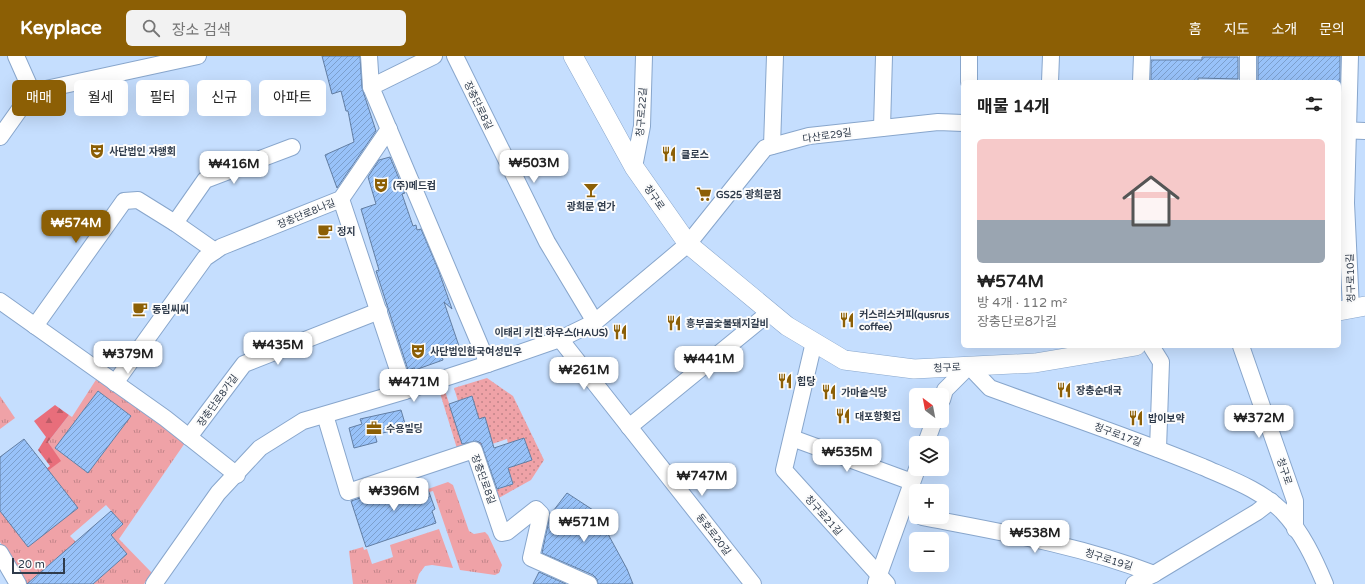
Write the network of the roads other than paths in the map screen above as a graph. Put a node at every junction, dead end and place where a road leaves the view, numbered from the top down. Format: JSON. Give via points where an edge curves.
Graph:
{"nodes":[{"id":1,"x":16,"y":56,"type":"edge"},
{"id":2,"x":195,"y":56,"type":"edge"},
{"id":3,"x":369,"y":56,"type":"edge"},
{"id":4,"x":434,"y":56,"type":"edge"},
{"id":5,"x":455,"y":56,"type":"edge"},
{"id":6,"x":573,"y":56,"type":"edge"},
{"id":7,"x":644,"y":56,"type":"edge"},
{"id":8,"x":775,"y":56,"type":"edge"},
{"id":9,"x":884,"y":56,"type":"edge"},
{"id":10,"x":969,"y":56,"type":"edge"},
{"id":11,"x":1051,"y":56,"type":"edge"},
{"id":12,"x":1142,"y":56,"type":"edge"},
{"id":13,"x":1248,"y":56,"type":"edge"},
{"id":14,"x":1350,"y":56,"type":"edge"},
{"id":15,"x":27,"y":80,"type":"edge"},
{"id":16,"x":968,"y":80,"type":"edge"},
{"id":17,"x":1050,"y":80,"type":"edge"},
{"id":18,"x":1141,"y":80,"type":"edge"},
{"id":19,"x":1248,"y":80,"type":"edge"},
{"id":20,"x":66,"y":84,"type":"edge"},
{"id":21,"x":371,"y":87,"type":"junction"},
{"id":22,"x":15,"y":116,"type":"edge"},
{"id":23,"x":961,"y":123,"type":"edge"},
{"id":24,"x":882,"y":128,"type":"junction"},
{"id":25,"x":389,"y":129,"type":"junction"},
{"id":26,"x":1343,"y":130,"type":"edge"},
{"id":27,"x":1365,"y":131,"type":"edge"},
{"id":28,"x":0,"y":137,"type":"edge"},
{"id":29,"x":772,"y":146,"type":"junction"},
{"id":30,"x":292,"y":147,"type":"dead end"},
{"id":31,"x":634,"y":167,"type":"junction"},
{"id":32,"x":341,"y":200,"type":"junction"},
{"id":33,"x":175,"y":223,"type":"junction"},
{"id":34,"x":688,"y":244,"type":"junction"},
{"id":35,"x":215,"y":251,"type":"junction"},
{"id":36,"x":0,"y":301,"type":"edge"},
{"id":37,"x":1352,"y":308,"type":"edge"},
{"id":38,"x":379,"y":312,"type":"junction"},
{"id":39,"x":770,"y":312,"type":"junction"},
{"id":40,"x":595,"y":322,"type":"junction"},
{"id":41,"x":35,"y":326,"type":"junction"},
{"id":42,"x":560,"y":339,"type":"junction"},
{"id":43,"x":814,"y":342,"type":"junction"},
{"id":44,"x":1124,"y":348,"type":"edge"},
{"id":45,"x":1152,"y":348,"type":"edge"},
{"id":46,"x":1242,"y":348,"type":"edge"},
{"id":47,"x":488,"y":364,"type":"junction"},
{"id":48,"x":968,"y":366,"type":"junction"},
{"id":49,"x":115,"y":383,"type":"junction"},
{"id":50,"x":948,"y":388,"type":"edge"},
{"id":51,"x":405,"y":391,"type":"junction"},
{"id":52,"x":325,"y":415,"type":"junction"},
{"id":53,"x":629,"y":427,"type":"junction"},
{"id":54,"x":189,"y":438,"type":"junction"},
{"id":55,"x":792,"y":438,"type":"junction"},
{"id":56,"x":1158,"y":449,"type":"junction"},
{"id":57,"x":909,"y":474,"type":"edge"},
{"id":58,"x":237,"y":475,"type":"junction"},
{"id":59,"x":914,"y":476,"type":"edge"},
{"id":60,"x":1271,"y":501,"type":"junction"},
{"id":61,"x":908,"y":514,"type":"edge"},
{"id":62,"x":949,"y":523,"type":"edge"},
{"id":63,"x":1295,"y":529,"type":"junction"},
{"id":64,"x":0,"y":553,"type":"edge"},
{"id":65,"x":1154,"y":574,"type":"junction"},
{"id":66,"x":880,"y":581,"type":"edge"},
{"id":67,"x":18,"y":584,"type":"edge"},
{"id":68,"x":154,"y":584,"type":"edge"},
{"id":69,"x":589,"y":584,"type":"edge"},
{"id":70,"x":753,"y":584,"type":"edge"},
{"id":71,"x":1134,"y":584,"type":"edge"},
{"id":72,"x":1325,"y":584,"type":"edge"}],
"edges":[{"from":1,"to":15,"type":"street"},
{"from":2,"to":20,"type":"street"},
{"from":3,"to":21,"type":"street"},
{"from":4,"to":21,"type":"street"},
{"from":5,"to":40,"type":"street","name":"장충단로8길","via":[[547,242]]},
{"from":6,"to":31,"type":"street","name":"청구로"},
{"from":7,"to":31,"type":"street","name":"청구로22길","via":[[642,126]]},
{"from":8,"to":29,"type":"street"},
{"from":9,"to":24,"type":"street"},
{"from":10,"to":16,"type":"street"},
{"from":11,"to":17,"type":"street"},
{"from":12,"to":18,"type":"street"},
{"from":13,"to":19,"type":"street"},
{"from":14,"to":26,"type":"street","name":"청구로10길"},
{"from":21,"to":25,"type":"street"},
{"from":22,"to":28,"type":"street"},
{"from":23,"to":24,"type":"street","name":"다산로29길","via":[[938,122]]},
{"from":24,"to":29,"type":"street","name":"다산로29길","via":[[810,136]]},
{"from":25,"to":32,"type":"street","name":"장충단로8나길"},
{"from":25,"to":47,"type":"street"},
{"from":26,"to":27,"type":"street"},
{"from":26,"to":37,"type":"street","name":"청구로10길"},
{"from":29,"to":34,"type":"street","name":"다산로29길","via":[[765,148]]},
{"from":30,"to":33,"type":"street","via":[[205,180]]},
{"from":31,"to":34,"type":"street","name":"청구로"},
{"from":32,"to":35,"type":"street","name":"장충단로8나길"},
{"from":32,"to":38,"type":"street"},
{"from":33,"to":35,"type":"street"},
{"from":33,"to":41,"type":"street","via":[[138,200],[124,201]]},
{"from":34,"to":39,"type":"street","name":"청구로"},
{"from":34,"to":40,"type":"street"},
{"from":35,"to":49,"type":"street","name":"장충단로8나길","via":[[205,258]]},
{"from":36,"to":41,"type":"street"},
{"from":38,"to":51,"type":"street"},
{"from":38,"to":54,"type":"street","name":"장충단로8가길","via":[[244,364]]},
{"from":39,"to":43,"type":"street","name":"청구로"},
{"from":39,"to":53,"type":"street"},
{"from":40,"to":42,"type":"street"},
{"from":41,"to":49,"type":"street"},
{"from":42,"to":47,"type":"street"},
{"from":42,"to":53,"type":"street","name":"동호로20길"},
{"from":43,"to":48,"type":"street","name":"청구로","via":[[844,360],[914,369]]},
{"from":43,"to":55,"type":"street","name":"청구로21길"},
{"from":44,"to":48,"type":"street","name":"청구로","via":[[1035,363]]},
{"from":45,"to":56,"type":"street","via":[[1161,362]]},
{"from":46,"to":63,"type":"street","name":"청구로","via":[[1295,501]]},
{"from":47,"to":51,"type":"street"},
{"from":48,"to":50,"type":"street"},
{"from":48,"to":56,"type":"street","name":"청구로17길","via":[[990,388]]},
{"from":49,"to":54,"type":"street"},
{"from":51,"to":52,"type":"street"},
{"from":52,"to":58,"type":"street","via":[[303,421],[260,448]]},
{"from":52,"to":69,"type":"street","name":"장충단로8길","via":[[348,492],[474,450],[502,533],[507,532],[536,509],[541,514],[531,558]]},
{"from":53,"to":70,"type":"street","name":"동호로20길"},
{"from":54,"to":58,"type":"street"},
{"from":55,"to":57,"type":"street"},
{"from":55,"to":66,"type":"street","name":"청구로21길","via":[[784,470]]},
{"from":56,"to":60,"type":"street","name":"청구로17길","via":[[1242,484]]},
{"from":58,"to":68,"type":"street","via":[[218,493]]},
{"from":59,"to":61,"type":"street"},
{"from":60,"to":63,"type":"street","name":"청구로17길"},
{"from":60,"to":65,"type":"street"},
{"from":61,"to":66,"type":"street"},
{"from":62,"to":65,"type":"street","name":"청구로19길","via":[[1076,549]]},
{"from":63,"to":72,"type":"street","name":"청구로17길","via":[[1310,550]]},
{"from":64,"to":67,"type":"street"},
{"from":65,"to":71,"type":"street"}]}
